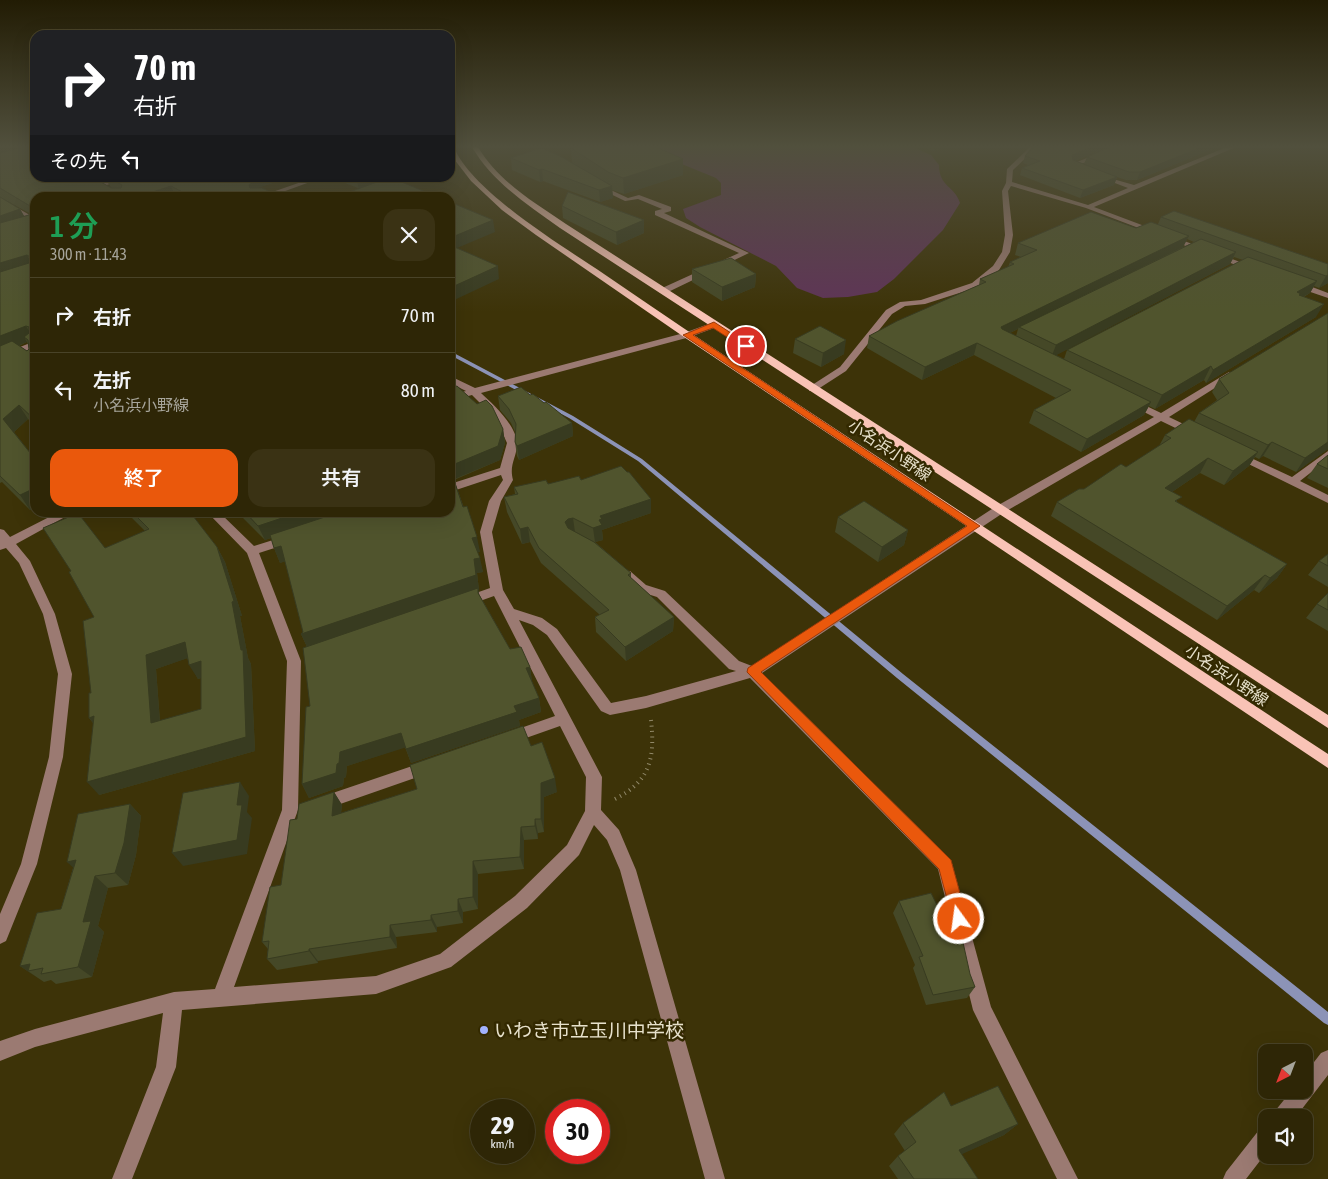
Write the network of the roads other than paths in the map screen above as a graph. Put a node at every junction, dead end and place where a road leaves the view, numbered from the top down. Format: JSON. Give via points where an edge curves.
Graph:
{"nodes":[{"id":1,"x":3,"y":202,"type":"edge"},
{"id":2,"x":498,"y":202,"type":"edge"},
{"id":3,"x":530,"y":202,"type":"edge"},
{"id":4,"x":651,"y":202,"type":"edge"},
{"id":5,"x":1007,"y":202,"type":"edge"},
{"id":6,"x":1072,"y":202,"type":"edge"},
{"id":7,"x":1100,"y":202,"type":"edge"},
{"id":8,"x":1088,"y":207,"type":"junction"},
{"id":9,"x":30,"y":219,"type":"edge"},
{"id":10,"x":30,"y":224,"type":"edge"},
{"id":11,"x":26,"y":226,"type":"edge"},
{"id":12,"x":1242,"y":264,"type":"junction"},
{"id":13,"x":1234,"y":269,"type":"edge"},
{"id":14,"x":1259,"y":270,"type":"edge"},
{"id":15,"x":1285,"y":280,"type":"edge"},
{"id":16,"x":663,"y":290,"type":"junction"},
{"id":17,"x":1328,"y":296,"type":"edge"},
{"id":18,"x":714,"y":325,"type":"junction"},
{"id":19,"x":687,"y":335,"type":"junction"},
{"id":20,"x":30,"y":348,"type":"edge"},
{"id":21,"x":0,"y":358,"type":"edge"},
{"id":22,"x":1244,"y":366,"type":"edge"},
{"id":23,"x":455,"y":381,"type":"edge"},
{"id":24,"x":812,"y":389,"type":"junction"},
{"id":25,"x":475,"y":392,"type":"junction"},
{"id":26,"x":455,"y":397,"type":"edge"},
{"id":27,"x":1128,"y":401,"type":"edge"},
{"id":28,"x":1161,"y":417,"type":"junction"},
{"id":29,"x":1205,"y":439,"type":"edge"},
{"id":30,"x":1231,"y":452,"type":"edge"},
{"id":31,"x":1328,"y":454,"type":"edge"},
{"id":32,"x":505,"y":470,"type":"junction"},
{"id":33,"x":1292,"y":482,"type":"junction"},
{"id":34,"x":455,"y":486,"type":"edge"},
{"id":35,"x":1328,"y":500,"type":"edge"},
{"id":36,"x":998,"y":510,"type":"junction"},
{"id":37,"x":57,"y":517,"type":"edge"},
{"id":38,"x":217,"y":517,"type":"edge"},
{"id":39,"x":975,"y":526,"type":"junction"},
{"id":40,"x":298,"y":536,"type":"edge"},
{"id":41,"x":3,"y":540,"type":"edge"},
{"id":42,"x":252,"y":551,"type":"junction"},
{"id":43,"x":614,"y":564,"type":"edge"},
{"id":44,"x":497,"y":590,"type":"junction"},
{"id":45,"x":450,"y":606,"type":"edge"},
{"id":46,"x":508,"y":613,"type":"junction"},
{"id":47,"x":753,"y":672,"type":"junction"},
{"id":48,"x":564,"y":719,"type":"junction"},
{"id":49,"x":1328,"y":722,"type":"edge"},
{"id":50,"x":499,"y":741,"type":"edge"},
{"id":51,"x":444,"y":760,"type":"edge"},
{"id":52,"x":1328,"y":762,"type":"edge"},
{"id":53,"x":593,"y":810,"type":"junction"},
{"id":54,"x":288,"y":815,"type":"junction"},
{"id":55,"x":0,"y":935,"type":"edge"},
{"id":56,"x":221,"y":998,"type":"junction"},
{"id":57,"x":174,"y":1001,"type":"junction"},
{"id":58,"x":0,"y":1051,"type":"edge"},
{"id":59,"x":1328,"y":1060,"type":"edge"},
{"id":60,"x":1289,"y":1109,"type":"edge"},
{"id":61,"x":1258,"y":1147,"type":"edge"},
{"id":62,"x":122,"y":1179,"type":"edge"},
{"id":63,"x":715,"y":1179,"type":"edge"},
{"id":64,"x":1068,"y":1179,"type":"edge"},
{"id":65,"x":1232,"y":1179,"type":"edge"}],
"edges":[{"from":1,"to":9,"type":"street"},
{"from":2,"to":19,"type":"main road","name":"小名浜小野線"},
{"from":3,"to":16,"type":"main road","name":"小名浜小野線"},
{"from":4,"to":16,"type":"street","via":[[668,209],[658,213],[745,253]]},
{"from":5,"to":24,"type":"street","via":[[1010,235],[1006,252],[996,268],[975,285],[922,302],[904,304],[889,312],[843,370]]},
{"from":6,"to":8,"type":"street"},
{"from":7,"to":8,"type":"street"},
{"from":8,"to":12,"type":"street","via":[[1190,249]]},
{"from":10,"to":11,"type":"street"},
{"from":12,"to":13,"type":"street"},
{"from":12,"to":14,"type":"street"},
{"from":15,"to":17,"type":"street"},
{"from":16,"to":18,"type":"main road","name":"小名浜小野線"},
{"from":18,"to":19,"type":"street"},
{"from":18,"to":24,"type":"main road","name":"小名浜小野線"},
{"from":19,"to":25,"type":"street"},
{"from":19,"to":39,"type":"main road","name":"小名浜小野線"},
{"from":20,"to":21,"type":"street"},
{"from":22,"to":28,"type":"street"},
{"from":23,"to":25,"type":"street"},
{"from":24,"to":36,"type":"main road","name":"小名浜小野線"},
{"from":25,"to":26,"type":"street"},
{"from":25,"to":32,"type":"street","via":[[501,418],[512,443]]},
{"from":27,"to":28,"type":"street"},
{"from":28,"to":29,"type":"street"},
{"from":28,"to":36,"type":"street"},
{"from":30,"to":33,"type":"street"},
{"from":31,"to":33,"type":"street"},
{"from":32,"to":34,"type":"street"},
{"from":32,"to":44,"type":"street","via":[[508,480],[495,502],[486,532]]},
{"from":33,"to":35,"type":"street"},
{"from":36,"to":39,"type":"street"},
{"from":36,"to":49,"type":"main road","name":"小名浜小野線"},
{"from":37,"to":41,"type":"street"},
{"from":38,"to":42,"type":"street"},
{"from":39,"to":47,"type":"street"},
{"from":39,"to":52,"type":"main road","name":"小名浜小野線"},
{"from":40,"to":42,"type":"street"},
{"from":41,"to":55,"type":"street","via":[[24,561],[49,614],[65,674],[54,767],[29,864]]},
{"from":42,"to":54,"type":"street","via":[[298,659]]},
{"from":43,"to":47,"type":"street","via":[[642,588],[661,594],[734,665]]},
{"from":44,"to":45,"type":"street"},
{"from":44,"to":46,"type":"street"},
{"from":46,"to":47,"type":"street","via":[[534,619],[548,628],[610,709]]},
{"from":46,"to":48,"type":"street"},
{"from":47,"to":64,"type":"street","via":[[945,865],[982,1010]]},
{"from":48,"to":50,"type":"street"},
{"from":48,"to":53,"type":"street","via":[[594,777]]},
{"from":51,"to":54,"type":"street"},
{"from":53,"to":56,"type":"street","via":[[573,850],[521,902],[445,961],[376,985]]},
{"from":53,"to":63,"type":"street","via":[[613,836],[628,870]]},
{"from":54,"to":56,"type":"street"},
{"from":56,"to":57,"type":"street"},
{"from":57,"to":58,"type":"street","via":[[35,1038]]},
{"from":57,"to":62,"type":"street","via":[[166,1067]]},
{"from":59,"to":60,"type":"street"},
{"from":61,"to":65,"type":"street"}]}
